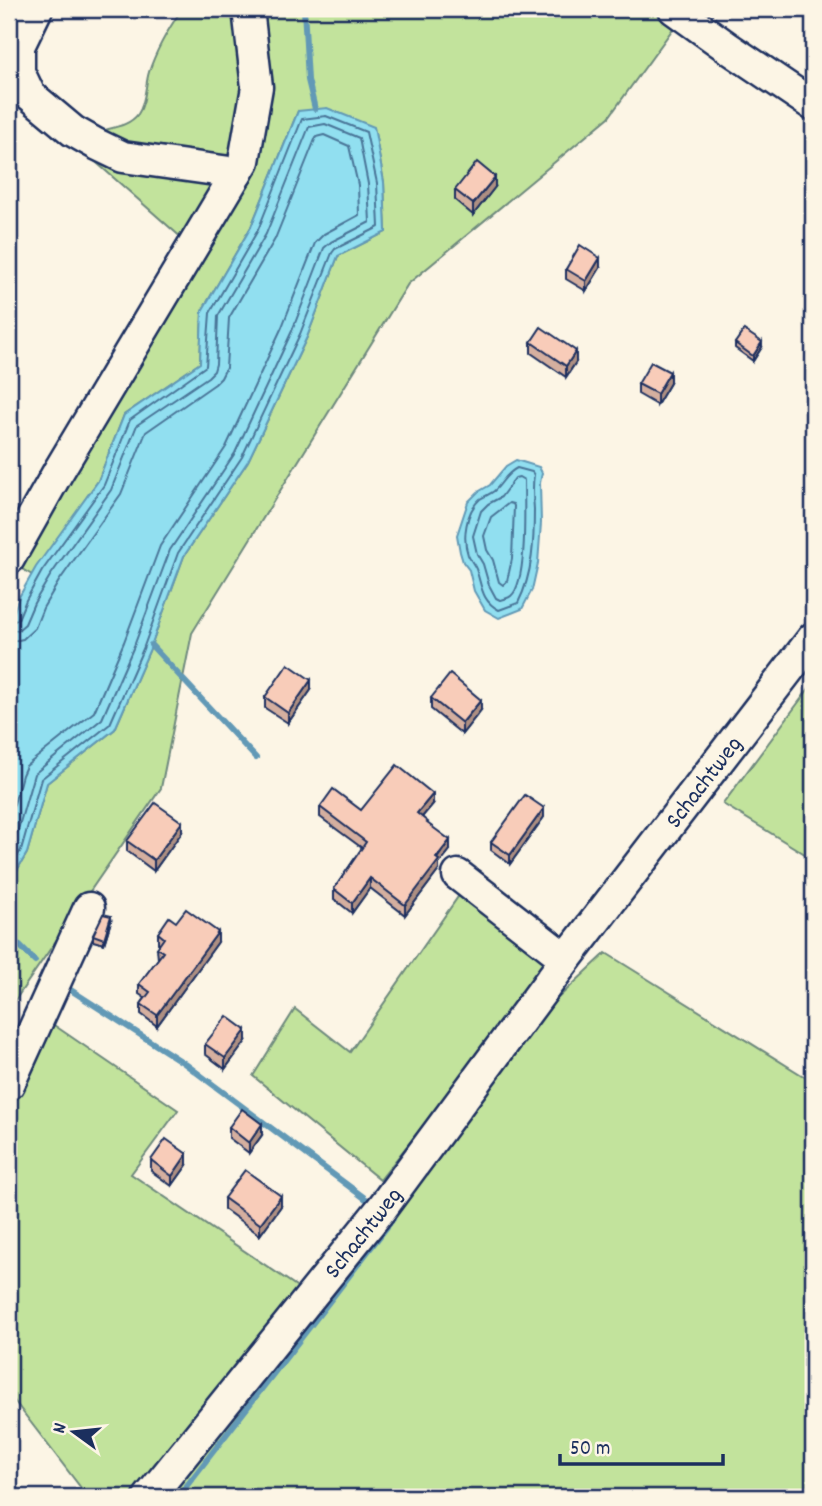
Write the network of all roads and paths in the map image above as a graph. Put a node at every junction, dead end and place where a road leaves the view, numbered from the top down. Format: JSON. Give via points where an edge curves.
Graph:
{"nodes":[{"id":1,"x":37,"y":9,"type":"edge"},
{"id":2,"x":248,"y":9,"type":"edge"},
{"id":3,"x":674,"y":9,"type":"edge"},
{"id":4,"x":813,"y":105,"type":"edge"},
{"id":5,"x":237,"y":173,"type":"junction"},
{"id":6,"x":9,"y":559,"type":"edge"},
{"id":7,"x":813,"y":638,"type":"edge"},
{"id":8,"x":458,"y":875,"type":"dead end"},
{"id":9,"x":89,"y":908,"type":"dead end"},
{"id":10,"x":566,"y":959,"type":"junction"},
{"id":11,"x":9,"y":1084,"type":"edge"},
{"id":12,"x":149,"y":1497,"type":"edge"}],
"edges":[{"from":1,"to":5,"type":"street","via":[[19,46],[19,72],[30,95],[73,131],[123,157]]},
{"from":2,"to":5,"type":"street","via":[[257,87],[244,161]]},
{"from":3,"to":4,"type":"street"},
{"from":5,"to":6,"type":"street"},
{"from":7,"to":10,"type":"street","name":"Schachtweg"},
{"from":8,"to":10,"type":"street"},
{"from":9,"to":11,"type":"street"},
{"from":10,"to":12,"type":"street","name":"Schachtweg","via":[[382,1208]]}]}
